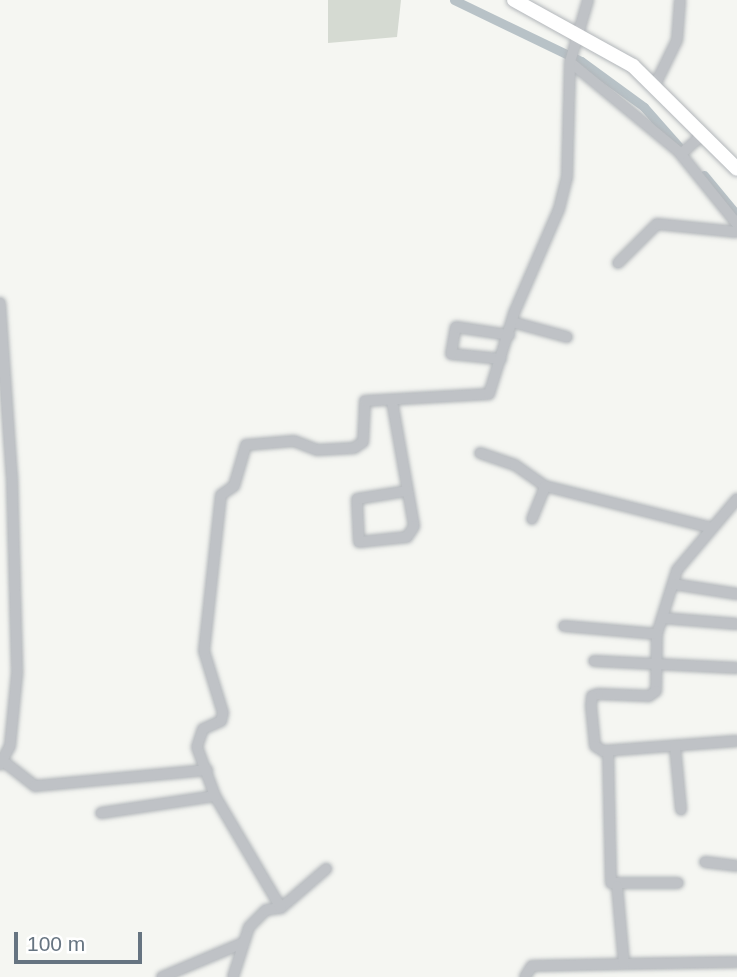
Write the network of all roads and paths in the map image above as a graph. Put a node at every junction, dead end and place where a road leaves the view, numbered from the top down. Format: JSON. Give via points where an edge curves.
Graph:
{"nodes":[{"id":1,"x":514,"y":0,"type":"edge"},
{"id":2,"x":587,"y":0,"type":"edge"},
{"id":3,"x":680,"y":0,"type":"edge"},
{"id":4,"x":577,"y":35,"type":"junction"},
{"id":5,"x":570,"y":60,"type":"junction"},
{"id":6,"x":655,"y":85,"type":"junction"},
{"id":7,"x":700,"y":137,"type":"junction"},
{"id":8,"x":681,"y":153,"type":"junction"},
{"id":9,"x":737,"y":169,"type":"edge"},
{"id":10,"x":737,"y":225,"type":"edge"},
{"id":11,"x":737,"y":232,"type":"edge"},
{"id":12,"x":618,"y":263,"type":"dead end"},
{"id":13,"x":0,"y":303,"type":"edge"},
{"id":14,"x":512,"y":322,"type":"junction"},
{"id":15,"x":509,"y":335,"type":"junction"},
{"id":16,"x":568,"y":337,"type":"dead end"},
{"id":17,"x":501,"y":359,"type":"junction"},
{"id":18,"x":392,"y":401,"type":"junction"},
{"id":19,"x":480,"y":453,"type":"dead end"},
{"id":20,"x":545,"y":486,"type":"junction"},
{"id":21,"x":407,"y":491,"type":"junction"},
{"id":22,"x":737,"y":499,"type":"edge"},
{"id":23,"x":532,"y":519,"type":"dead end"},
{"id":24,"x":712,"y":527,"type":"junction"},
{"id":25,"x":673,"y":584,"type":"junction"},
{"id":26,"x":737,"y":594,"type":"edge"},
{"id":27,"x":662,"y":618,"type":"junction"},
{"id":28,"x":737,"y":624,"type":"edge"},
{"id":29,"x":564,"y":626,"type":"dead end"},
{"id":30,"x":657,"y":634,"type":"junction"},
{"id":31,"x":594,"y":661,"type":"dead end"},
{"id":32,"x":657,"y":666,"type":"junction"},
{"id":33,"x":737,"y":668,"type":"edge"},
{"id":34,"x":737,"y":741,"type":"edge"},
{"id":35,"x":675,"y":746,"type":"junction"},
{"id":36,"x":608,"y":751,"type":"junction"},
{"id":37,"x":2,"y":762,"type":"edge"},
{"id":38,"x":207,"y":770,"type":"junction"},
{"id":39,"x":215,"y":796,"type":"junction"},
{"id":40,"x":681,"y":810,"type":"dead end"},
{"id":41,"x":101,"y":813,"type":"dead end"},
{"id":42,"x":705,"y":862,"type":"dead end"},
{"id":43,"x":737,"y":866,"type":"edge"},
{"id":44,"x":326,"y":869,"type":"dead end"},
{"id":45,"x":678,"y":883,"type":"dead end"},
{"id":46,"x":617,"y":886,"type":"junction"},
{"id":47,"x":281,"y":908,"type":"junction"},
{"id":48,"x":243,"y":943,"type":"junction"},
{"id":49,"x":737,"y":962,"type":"edge"},
{"id":50,"x":624,"y":964,"type":"junction"},
{"id":51,"x":162,"y":977,"type":"edge"},
{"id":52,"x":233,"y":977,"type":"edge"},
{"id":53,"x":525,"y":977,"type":"edge"}],
"edges":[{"from":1,"to":4,"type":"main road"},
{"from":2,"to":4,"type":"street"},
{"from":3,"to":6,"type":"street","via":[[677,40]]},
{"from":4,"to":5,"type":"street"},
{"from":4,"to":6,"type":"main road","via":[[611,49]]},
{"from":5,"to":8,"type":"street"},
{"from":5,"to":14,"type":"street","via":[[567,178]]},
{"from":6,"to":7,"type":"main road"},
{"from":7,"to":8,"type":"street"},
{"from":7,"to":9,"type":"main road"},
{"from":8,"to":10,"type":"street"},
{"from":11,"to":12,"type":"street","via":[[657,224]]},
{"from":13,"to":37,"type":"street","via":[[12,477],[18,674],[15,714]]},
{"from":14,"to":15,"type":"street"},
{"from":14,"to":16,"type":"street"},
{"from":15,"to":17,"type":"street"},
{"from":15,"to":17,"type":"street","via":[[456,327],[451,354]]},
{"from":17,"to":18,"type":"street","via":[[492,390],[486,395]]},
{"from":18,"to":21,"type":"street"},
{"from":18,"to":38,"type":"street","via":[[364,402],[363,442],[358,447],[317,450],[294,441],[260,443],[243,450],[234,486],[221,495],[216,514],[204,650],[223,713],[220,721],[208,725],[199,736],[197,747]]},
{"from":19,"to":20,"type":"street","via":[[515,465]]},
{"from":20,"to":23,"type":"street"},
{"from":20,"to":24,"type":"street"},
{"from":21,"to":21,"type":"street","via":[[356,499],[359,542],[411,534]]},
{"from":22,"to":24,"type":"street"},
{"from":24,"to":25,"type":"street","via":[[677,570]]},
{"from":25,"to":26,"type":"street"},
{"from":25,"to":27,"type":"street"},
{"from":27,"to":28,"type":"street"},
{"from":27,"to":30,"type":"street"},
{"from":29,"to":30,"type":"street"},
{"from":30,"to":32,"type":"street"},
{"from":31,"to":32,"type":"street"},
{"from":32,"to":33,"type":"street"},
{"from":32,"to":36,"type":"street","via":[[656,691],[649,696],[592,696],[595,746]]},
{"from":34,"to":35,"type":"street"},
{"from":35,"to":36,"type":"street"},
{"from":35,"to":40,"type":"street"},
{"from":36,"to":46,"type":"street","via":[[610,876]]},
{"from":37,"to":38,"type":"street","via":[[35,786]]},
{"from":38,"to":39,"type":"street"},
{"from":39,"to":41,"type":"street"},
{"from":39,"to":47,"type":"street"},
{"from":42,"to":43,"type":"street"},
{"from":44,"to":47,"type":"street"},
{"from":45,"to":46,"type":"street"},
{"from":46,"to":50,"type":"street"},
{"from":47,"to":48,"type":"street","via":[[259,915]]},
{"from":48,"to":51,"type":"street"},
{"from":48,"to":52,"type":"street"},
{"from":49,"to":50,"type":"street"},
{"from":50,"to":53,"type":"street","via":[[532,966]]}]}
